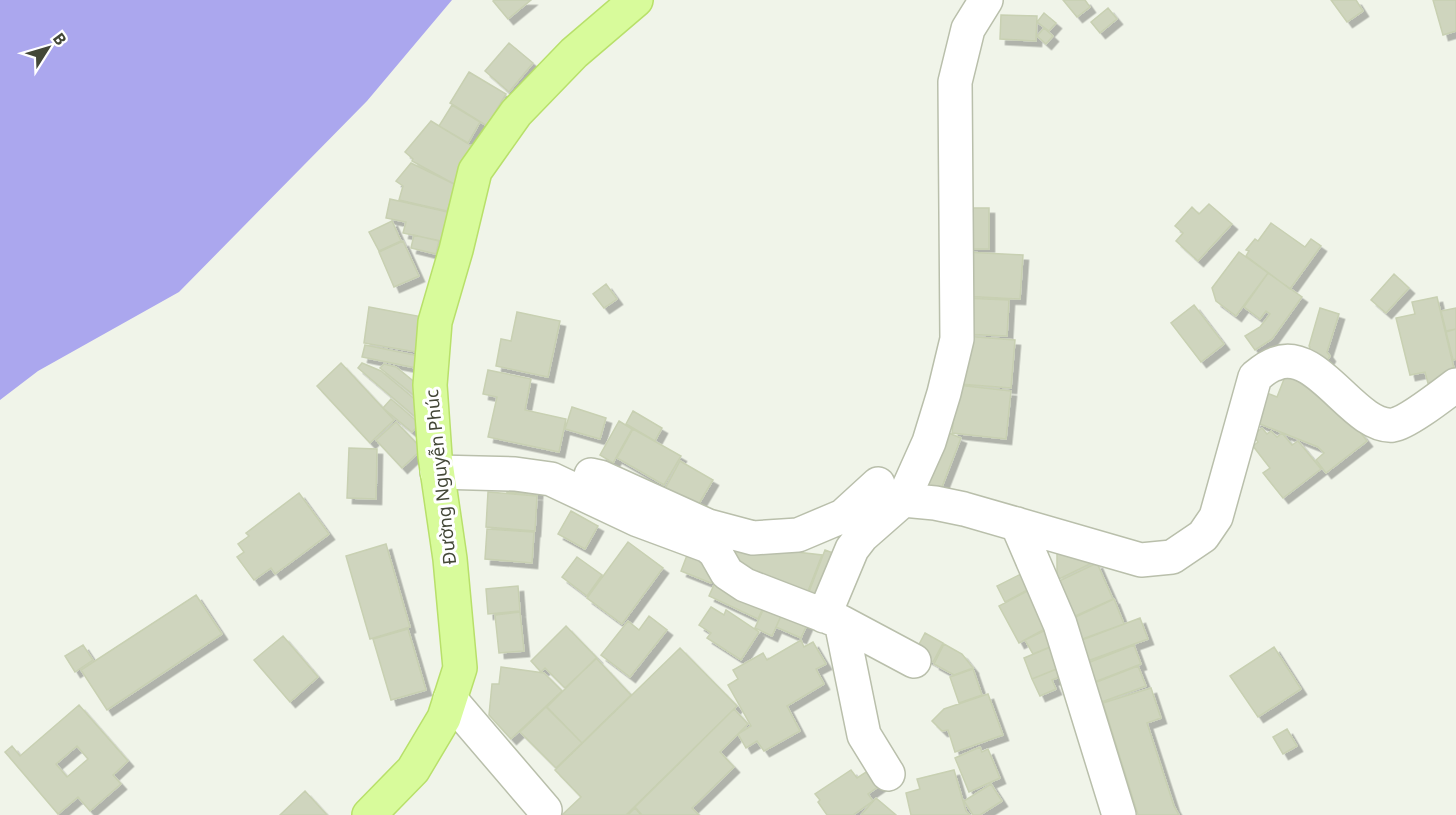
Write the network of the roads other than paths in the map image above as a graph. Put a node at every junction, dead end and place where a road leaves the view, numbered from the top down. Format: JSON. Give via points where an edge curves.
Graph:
{"nodes":[{"id":1,"x":636,"y":0,"type":"edge"},
{"id":2,"x":986,"y":0,"type":"edge"},
{"id":3,"x":1456,"y":385,"type":"edge"},
{"id":4,"x":436,"y":464,"type":"junction"},
{"id":5,"x":890,"y":492,"type":"junction"},
{"id":6,"x":1017,"y":524,"type":"junction"},
{"id":7,"x":832,"y":619,"type":"junction"},
{"id":8,"x":914,"y":661,"type":"dead end"},
{"id":9,"x":450,"y":699,"type":"junction"},
{"id":10,"x":888,"y":774,"type":"dead end"},
{"id":11,"x":545,"y":810,"type":"dead end"},
{"id":12,"x":369,"y":815,"type":"edge"},
{"id":13,"x":1119,"y":815,"type":"edge"}],
"edges":[{"from":1,"to":4,"type":"main road","name":"Đường Nguyễn Phúc","via":[[574,53],[516,113],[475,171],[435,322],[430,385]]},
{"from":2,"to":5,"type":"street","via":[[968,29],[955,82],[957,339],[929,442]]},
{"from":3,"to":6,"type":"street","via":[[1394,424],[1371,420],[1313,370],[1291,360],[1275,363],[1255,377],[1216,517],[1203,536],[1172,557],[1141,560]]},
{"from":4,"to":5,"type":"street","via":[[523,459],[600,477],[708,526],[753,538],[798,535]]},
{"from":4,"to":7,"type":"street","via":[[550,479],[638,520],[708,546],[727,573],[745,585]]},
{"from":4,"to":9,"type":"main road","name":"Đường Nguyễn Phúc","via":[[460,668]]},
{"from":5,"to":6,"type":"street"},
{"from":5,"to":7,"type":"street","via":[[852,549]]},
{"from":6,"to":13,"type":"street","via":[[1060,624]]},
{"from":7,"to":8,"type":"street"},
{"from":7,"to":10,"type":"street","via":[[864,735]]},
{"from":9,"to":11,"type":"street"},
{"from":9,"to":12,"type":"main road","name":"Đường Nguyễn Phúc","via":[[444,718],[413,770]]}]}
